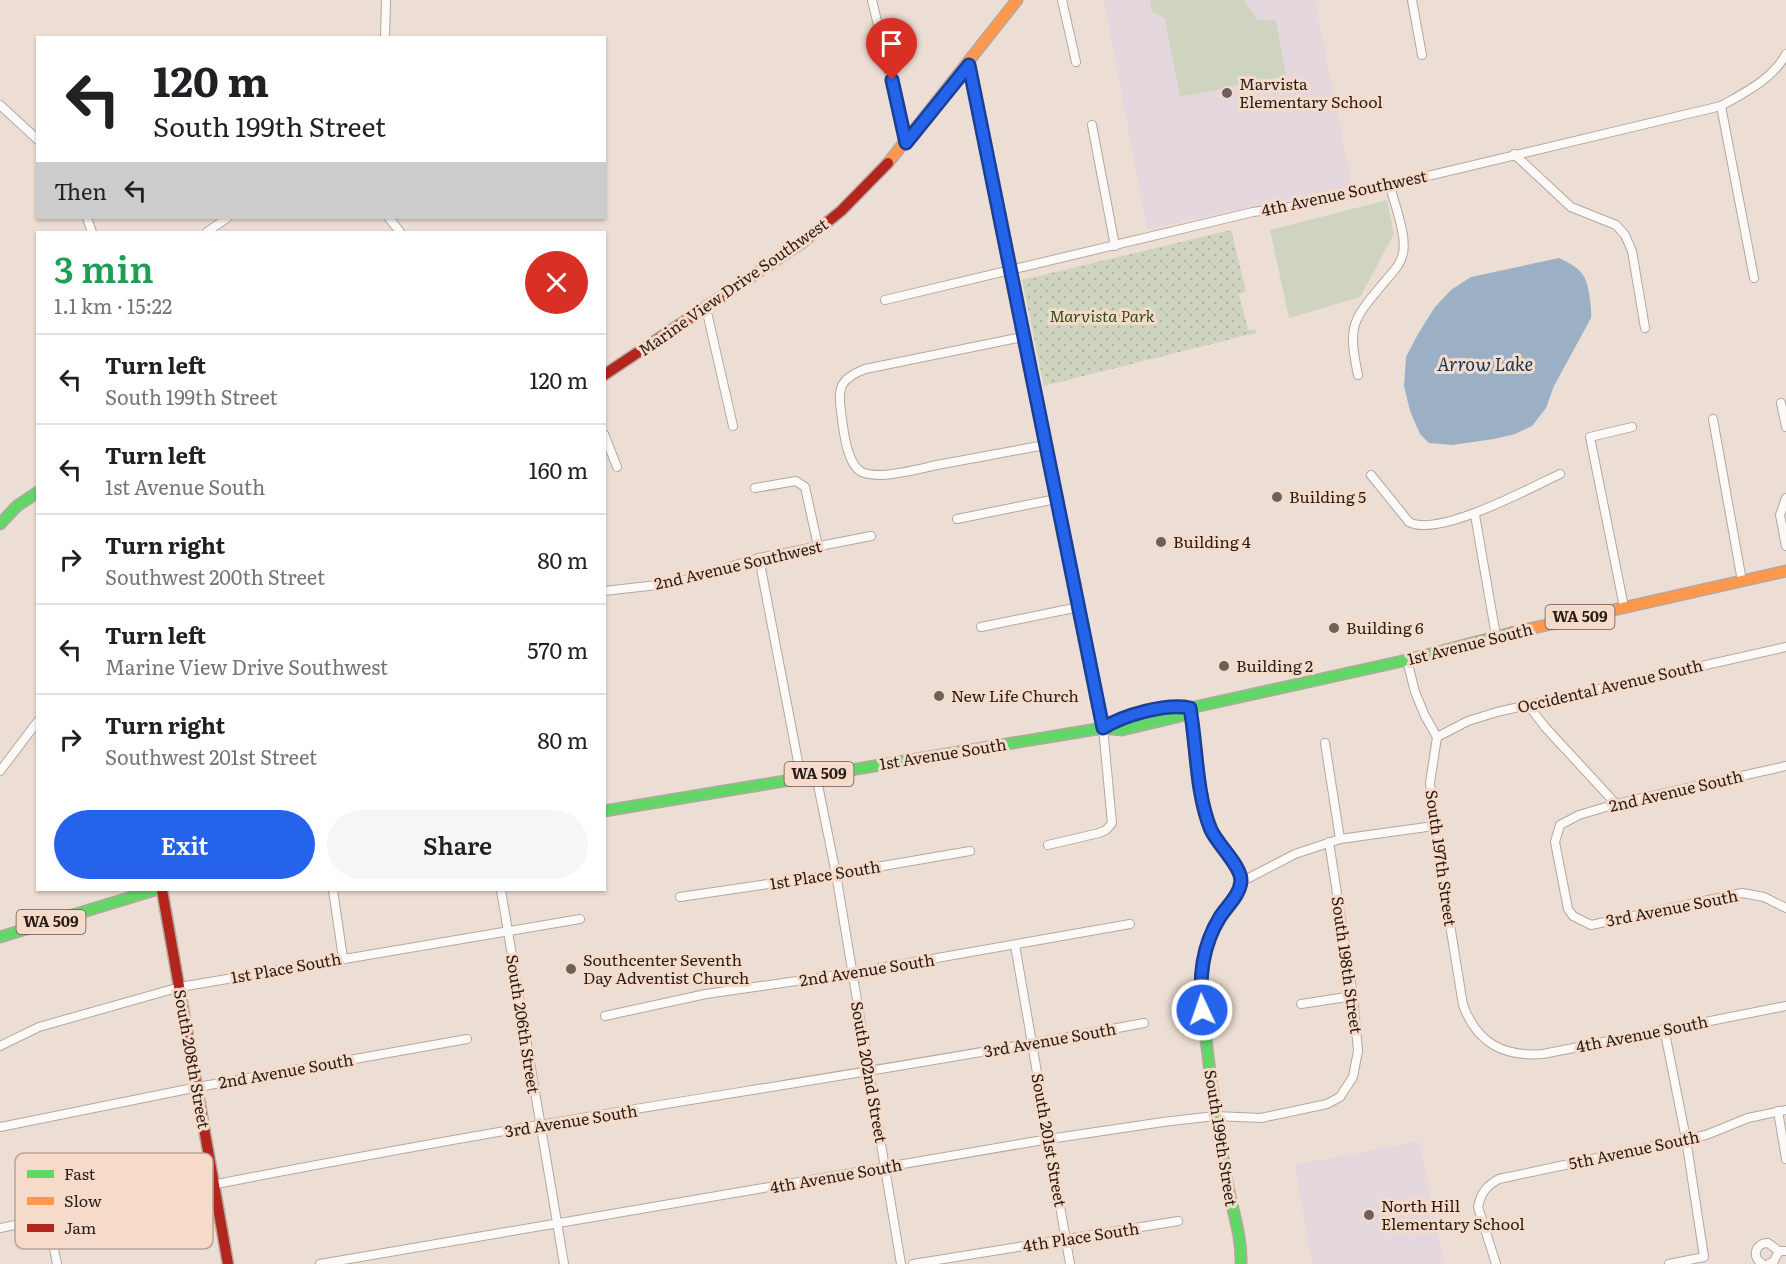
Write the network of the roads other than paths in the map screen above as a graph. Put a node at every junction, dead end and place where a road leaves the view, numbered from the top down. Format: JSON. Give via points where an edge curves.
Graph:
{"nodes":[{"id":1,"x":386,"y":0,"type":"edge"},
{"id":2,"x":872,"y":0,"type":"edge"},
{"id":3,"x":1017,"y":0,"type":"edge"},
{"id":4,"x":1062,"y":0,"type":"edge"},
{"id":5,"x":1412,"y":0,"type":"edge"},
{"id":6,"x":385,"y":36,"type":"edge"},
{"id":7,"x":1786,"y":54,"type":"edge"},
{"id":8,"x":1422,"y":55,"type":"dead end"},
{"id":9,"x":1076,"y":62,"type":"dead end"},
{"id":10,"x":969,"y":65,"type":"junction"},
{"id":11,"x":0,"y":105,"type":"edge"},
{"id":12,"x":1721,"y":105,"type":"junction"},
{"id":13,"x":1092,"y":125,"type":"dead end"},
{"id":14,"x":36,"y":138,"type":"edge"},
{"id":15,"x":906,"y":143,"type":"junction"},
{"id":16,"x":1514,"y":154,"type":"junction"},
{"id":17,"x":1390,"y":185,"type":"junction"},
{"id":18,"x":226,"y":219,"type":"edge"},
{"id":19,"x":390,"y":219,"type":"edge"},
{"id":20,"x":208,"y":231,"type":"edge"},
{"id":21,"x":399,"y":231,"type":"edge"},
{"id":22,"x":1114,"y":246,"type":"junction"},
{"id":23,"x":1010,"y":271,"type":"junction"},
{"id":24,"x":1754,"y":278,"type":"dead end"},
{"id":25,"x":885,"y":300,"type":"dead end"},
{"id":26,"x":706,"y":308,"type":"junction"},
{"id":27,"x":1645,"y":328,"type":"dead end"},
{"id":28,"x":1022,"y":337,"type":"junction"},
{"id":29,"x":606,"y":374,"type":"edge"},
{"id":30,"x":1358,"y":375,"type":"dead end"},
{"id":31,"x":1781,"y":403,"type":"dead end"},
{"id":32,"x":1713,"y":419,"type":"dead end"},
{"id":33,"x":733,"y":426,"type":"dead end"},
{"id":34,"x":1632,"y":427,"type":"dead end"},
{"id":35,"x":1786,"y":427,"type":"edge"},
{"id":36,"x":606,"y":439,"type":"edge"},
{"id":37,"x":1045,"y":445,"type":"junction"},
{"id":38,"x":618,"y":467,"type":"dead end"},
{"id":39,"x":1560,"y":474,"type":"dead end"},
{"id":40,"x":1371,"y":475,"type":"dead end"},
{"id":41,"x":755,"y":488,"type":"dead end"},
{"id":42,"x":36,"y":493,"type":"edge"},
{"id":43,"x":1786,"y":498,"type":"edge"},
{"id":44,"x":1056,"y":499,"type":"junction"},
{"id":45,"x":1475,"y":515,"type":"junction"},
{"id":46,"x":957,"y":519,"type":"dead end"},
{"id":47,"x":0,"y":524,"type":"edge"},
{"id":48,"x":872,"y":536,"type":"dead end"},
{"id":49,"x":818,"y":546,"type":"junction"},
{"id":50,"x":1786,"y":546,"type":"edge"},
{"id":51,"x":759,"y":558,"type":"junction"},
{"id":52,"x":1786,"y":571,"type":"edge"},
{"id":53,"x":1742,"y":581,"type":"junction"},
{"id":54,"x":606,"y":591,"type":"edge"},
{"id":55,"x":1079,"y":607,"type":"junction"},
{"id":56,"x":1624,"y":607,"type":"junction"},
{"id":57,"x":981,"y":627,"type":"dead end"},
{"id":58,"x":1496,"y":636,"type":"junction"},
{"id":59,"x":1786,"y":647,"type":"edge"},
{"id":60,"x":1407,"y":660,"type":"junction"},
{"id":61,"x":1528,"y":705,"type":"junction"},
{"id":62,"x":1190,"y":708,"type":"junction"},
{"id":63,"x":36,"y":724,"type":"edge"},
{"id":64,"x":1103,"y":728,"type":"junction"},
{"id":65,"x":1437,"y":737,"type":"junction"},
{"id":66,"x":1325,"y":743,"type":"dead end"},
{"id":67,"x":1786,"y":766,"type":"edge"},
{"id":68,"x":0,"y":771,"type":"edge"},
{"id":69,"x":816,"y":775,"type":"junction"},
{"id":70,"x":801,"y":777,"type":"junction"},
{"id":71,"x":1616,"y":804,"type":"junction"},
{"id":72,"x":606,"y":811,"type":"edge"},
{"id":73,"x":1434,"y":826,"type":"junction"},
{"id":74,"x":1340,"y":839,"type":"junction"},
{"id":75,"x":1329,"y":842,"type":"junction"},
{"id":76,"x":1048,"y":845,"type":"dead end"},
{"id":77,"x":970,"y":850,"type":"dead end"},
{"id":78,"x":836,"y":874,"type":"junction"},
{"id":79,"x":1241,"y":882,"type":"junction"},
{"id":80,"x":152,"y":891,"type":"edge"},
{"id":81,"x":162,"y":891,"type":"edge"},
{"id":82,"x":333,"y":891,"type":"edge"},
{"id":83,"x":501,"y":891,"type":"edge"},
{"id":84,"x":680,"y":897,"type":"dead end"},
{"id":85,"x":1786,"y":908,"type":"edge"},
{"id":86,"x":580,"y":919,"type":"dead end"},
{"id":87,"x":1130,"y":924,"type":"dead end"},
{"id":88,"x":1591,"y":925,"type":"joint"},
{"id":89,"x":508,"y":931,"type":"junction"},
{"id":90,"x":0,"y":937,"type":"edge"},
{"id":91,"x":1015,"y":945,"type":"junction"},
{"id":92,"x":343,"y":958,"type":"junction"},
{"id":93,"x":852,"y":973,"type":"junction"},
{"id":94,"x":180,"y":987,"type":"junction"},
{"id":95,"x":1353,"y":996,"type":"junction"},
{"id":96,"x":1300,"y":1004,"type":"dead end"},
{"id":97,"x":1786,"y":1006,"type":"edge"},
{"id":98,"x":605,"y":1017,"type":"dead end"},
{"id":99,"x":1144,"y":1023,"type":"dead end"},
{"id":100,"x":1664,"y":1028,"type":"junction"},
{"id":101,"x":467,"y":1039,"type":"dead end"},
{"id":102,"x":1032,"y":1044,"type":"junction"},
{"id":103,"x":0,"y":1046,"type":"edge"},
{"id":104,"x":1499,"y":1047,"type":"joint"},
{"id":105,"x":869,"y":1072,"type":"junction"},
{"id":106,"x":198,"y":1087,"type":"junction"},
{"id":107,"x":1347,"y":1087,"type":"joint"},
{"id":108,"x":1782,"y":1111,"type":"edge"},
{"id":109,"x":1215,"y":1116,"type":"junction"},
{"id":110,"x":540,"y":1125,"type":"junction"},
{"id":111,"x":0,"y":1127,"type":"edge"},
{"id":112,"x":1049,"y":1139,"type":"junction"},
{"id":113,"x":1686,"y":1139,"type":"junction"},
{"id":114,"x":209,"y":1153,"type":"edge"},
{"id":115,"x":1786,"y":1159,"type":"edge"},
{"id":116,"x":886,"y":1167,"type":"junction"},
{"id":117,"x":213,"y":1177,"type":"edge"},
{"id":118,"x":214,"y":1183,"type":"junction"},
{"id":119,"x":1178,"y":1221,"type":"dead end"},
{"id":120,"x":557,"y":1223,"type":"junction"},
{"id":121,"x":15,"y":1225,"type":"edge"},
{"id":122,"x":0,"y":1228,"type":"edge"},
{"id":123,"x":1066,"y":1239,"type":"junction"},
{"id":124,"x":54,"y":1249,"type":"edge"},
{"id":125,"x":1783,"y":1251,"type":"edge"},
{"id":126,"x":57,"y":1264,"type":"edge"},
{"id":127,"x":228,"y":1264,"type":"edge"},
{"id":128,"x":320,"y":1264,"type":"edge"},
{"id":129,"x":564,"y":1264,"type":"edge"},
{"id":130,"x":901,"y":1264,"type":"edge"},
{"id":131,"x":913,"y":1264,"type":"edge"},
{"id":132,"x":1071,"y":1264,"type":"edge"},
{"id":133,"x":1241,"y":1264,"type":"edge"},
{"id":134,"x":1496,"y":1264,"type":"edge"},
{"id":135,"x":1669,"y":1264,"type":"edge"},
{"id":136,"x":1763,"y":1264,"type":"edge"},
{"id":137,"x":1769,"y":1264,"type":"edge"}],
"edges":[{"from":1,"to":6,"type":"street"},
{"from":2,"to":15,"type":"street"},
{"from":3,"to":10,"type":"street","name":"Marine View Drive Southwest"},
{"from":4,"to":9,"type":"street"},
{"from":5,"to":8,"type":"street"},
{"from":7,"to":12,"type":"street","name":"4th Avenue Southwest","via":[[1760,83]]},
{"from":10,"to":15,"type":"street","name":"Marine View Drive Southwest"},
{"from":10,"to":23,"type":"street"},
{"from":11,"to":14,"type":"street"},
{"from":12,"to":16,"type":"street","name":"4th Avenue Southwest"},
{"from":12,"to":24,"type":"street"},
{"from":13,"to":22,"type":"street"},
{"from":15,"to":26,"type":"street","name":"Marine View Drive Southwest","via":[[875,180],[826,224]]},
{"from":16,"to":17,"type":"street","name":"4th Avenue Southwest"},
{"from":16,"to":27,"type":"street","via":[[1571,207],[1616,225],[1625,235],[1632,251]]},
{"from":17,"to":22,"type":"street","name":"4th Avenue Southwest","via":[[1253,212]]},
{"from":17,"to":30,"type":"street","via":[[1404,252],[1400,264],[1356,319],[1352,347]]},
{"from":18,"to":20,"type":"street"},
{"from":19,"to":21,"type":"street"},
{"from":22,"to":23,"type":"street","name":"4th Avenue Southwest"},
{"from":23,"to":25,"type":"street","name":"4th Avenue Southwest"},
{"from":23,"to":28,"type":"street"},
{"from":26,"to":29,"type":"street","name":"Marine View Drive Southwest"},
{"from":26,"to":33,"type":"street"},
{"from":28,"to":37,"type":"street"},
{"from":28,"to":37,"type":"street","via":[[852,374],[844,381],[839,399],[849,453],[861,472],[870,475]]},
{"from":31,"to":35,"type":"street"},
{"from":32,"to":53,"type":"street"},
{"from":34,"to":56,"type":"street","via":[[1590,437]]},
{"from":36,"to":38,"type":"street"},
{"from":37,"to":44,"type":"street"},
{"from":39,"to":45,"type":"street"},
{"from":40,"to":45,"type":"street","via":[[1415,525]]},
{"from":41,"to":49,"type":"street","via":[[796,481],[802,484]]},
{"from":42,"to":47,"type":"street"},
{"from":43,"to":50,"type":"street","via":[[1780,515]]},
{"from":44,"to":46,"type":"street"},
{"from":44,"to":55,"type":"street"},
{"from":45,"to":58,"type":"street"},
{"from":48,"to":49,"type":"street","name":"2nd Avenue Southwest"},
{"from":49,"to":51,"type":"street","name":"2nd Avenue Southwest"},
{"from":51,"to":54,"type":"street","name":"2nd Avenue Southwest","via":[[675,583]]},
{"from":51,"to":70,"type":"street"},
{"from":52,"to":53,"type":"street","name":"1st Avenue South","number":"WA 509"},
{"from":53,"to":56,"type":"street","name":"1st Avenue South","number":"WA 509"},
{"from":55,"to":57,"type":"street"},
{"from":55,"to":64,"type":"street"},
{"from":56,"to":58,"type":"street","name":"1st Avenue South","number":"WA 509"},
{"from":58,"to":60,"type":"street","name":"1st Avenue South","number":"WA 509"},
{"from":59,"to":61,"type":"street","name":"Occidental Avenue South"},
{"from":60,"to":62,"type":"street","name":"1st Avenue South","number":"WA 509"},
{"from":60,"to":65,"type":"street","via":[[1418,700]]},
{"from":61,"to":65,"type":"street","name":"Occidental Avenue South","via":[[1468,721]]},
{"from":61,"to":71,"type":"street"},
{"from":62,"to":64,"type":"street","name":"1st Avenue South","number":"WA 509","via":[[1181,716],[1122,730]]},
{"from":62,"to":79,"type":"street","via":[[1208,822],[1238,869]]},
{"from":63,"to":68,"type":"street"},
{"from":64,"to":69,"type":"street","name":"1st Avenue South","number":"WA 509"},
{"from":64,"to":76,"type":"street","via":[[1112,823],[1099,833]]},
{"from":65,"to":73,"type":"street","name":"South 197th Street","via":[[1430,783]]},
{"from":66,"to":74,"type":"street"},
{"from":67,"to":71,"type":"street","name":"2nd Avenue South"},
{"from":69,"to":70,"type":"street","name":"1st Avenue South","number":"WA 509"},
{"from":69,"to":78,"type":"street","name":"South 202nd Street"},
{"from":70,"to":72,"type":"street","name":"1st Avenue South","number":"WA 509"},
{"from":71,"to":88,"type":"street","name":"2nd Avenue South","via":[[1567,820],[1560,825],[1554,842],[1568,909]]},
{"from":73,"to":74,"type":"street"},
{"from":73,"to":104,"type":"street","name":"South 197th Street","via":[[1463,1005],[1476,1032]]},
{"from":74,"to":75,"type":"street"},
{"from":75,"to":79,"type":"street","via":[[1295,854]]},
{"from":75,"to":95,"type":"street","name":"South 198th Street"},
{"from":77,"to":78,"type":"street","name":"1st Place South"},
{"from":78,"to":84,"type":"street","name":"1st Place South"},
{"from":78,"to":93,"type":"street","name":"South 202nd Street"},
{"from":79,"to":109,"type":"street","name":"South 199th Street","via":[[1215,926],[1201,972]]},
{"from":80,"to":90,"type":"street","number":"WA 509"},
{"from":81,"to":94,"type":"street","name":"South 208th Street"},
{"from":82,"to":92,"type":"street"},
{"from":83,"to":89,"type":"street","name":"South 206th Street"},
{"from":85,"to":88,"type":"street","name":"3rd Avenue South","via":[[1764,897],[1742,893]]},
{"from":86,"to":89,"type":"street","name":"1st Place South"},
{"from":87,"to":91,"type":"street","name":"2nd Avenue South"},
{"from":89,"to":92,"type":"street","name":"1st Place South"},
{"from":89,"to":110,"type":"street","name":"South 206th Street"},
{"from":91,"to":93,"type":"street","name":"2nd Avenue South"},
{"from":91,"to":102,"type":"street","name":"South 201st Street"},
{"from":92,"to":94,"type":"street","name":"1st Place South"},
{"from":93,"to":98,"type":"street","name":"2nd Avenue South","via":[[705,994]]},
{"from":93,"to":105,"type":"street","name":"South 202nd Street"},
{"from":94,"to":103,"type":"street","name":"1st Place South","via":[[39,1028]]},
{"from":94,"to":106,"type":"street","name":"South 208th Street"},
{"from":95,"to":96,"type":"street"},
{"from":95,"to":107,"type":"street","name":"South 198th Street","via":[[1358,1051]]},
{"from":97,"to":100,"type":"street","name":"4th Avenue South"},
{"from":99,"to":102,"type":"street","name":"3rd Avenue South"},
{"from":100,"to":104,"type":"street","name":"4th Avenue South","via":[[1544,1054],[1526,1055]]},
{"from":100,"to":113,"type":"street"},
{"from":101,"to":106,"type":"street","name":"2nd Avenue South"},
{"from":102,"to":105,"type":"street","name":"3rd Avenue South"},
{"from":102,"to":112,"type":"street","name":"South 201st Street"},
{"from":105,"to":110,"type":"street","name":"3rd Avenue South"},
{"from":105,"to":116,"type":"street","name":"South 202nd Street"},
{"from":106,"to":111,"type":"street","name":"2nd Avenue South"},
{"from":106,"to":114,"type":"street","name":"South 208th Street"},
{"from":107,"to":109,"type":"street","name":"4th Avenue South","via":[[1340,1097],[1327,1104],[1302,1110],[1261,1118]]},
{"from":108,"to":113,"type":"street","name":"5th Avenue South"},
{"from":108,"to":115,"type":"street"},
{"from":109,"to":112,"type":"street","name":"4th Avenue South"},
{"from":109,"to":133,"type":"street","name":"South 199th Street"},
{"from":110,"to":118,"type":"street","name":"3rd Avenue South"},
{"from":110,"to":120,"type":"street","name":"South 206th Street"},
{"from":112,"to":116,"type":"street","name":"4th Avenue South"},
{"from":112,"to":123,"type":"street","name":"South 201st Street"},
{"from":113,"to":134,"type":"street","name":"5th Avenue South","via":[[1498,1179],[1490,1184],[1478,1207]]},
{"from":113,"to":135,"type":"street","via":[[1704,1257]]},
{"from":116,"to":120,"type":"street","name":"4th Avenue South"},
{"from":116,"to":130,"type":"street","name":"South 202nd Street"},
{"from":117,"to":118,"type":"street","name":"South 208th Street"},
{"from":118,"to":127,"type":"street","name":"South 208th Street"},
{"from":119,"to":123,"type":"street","name":"4th Place South"},
{"from":120,"to":128,"type":"street","name":"4th Avenue South"},
{"from":120,"to":129,"type":"street","name":"South 206th Street"},
{"from":121,"to":122,"type":"street","name":"3rd Avenue South"},
{"from":123,"to":131,"type":"street","name":"4th Place South"},
{"from":123,"to":132,"type":"street","name":"South 201st Street"},
{"from":124,"to":126,"type":"street"},
{"from":125,"to":136,"type":"street","via":[[1768,1243],[1761,1244],[1755,1256]]},
{"from":125,"to":137,"type":"street"}]}
